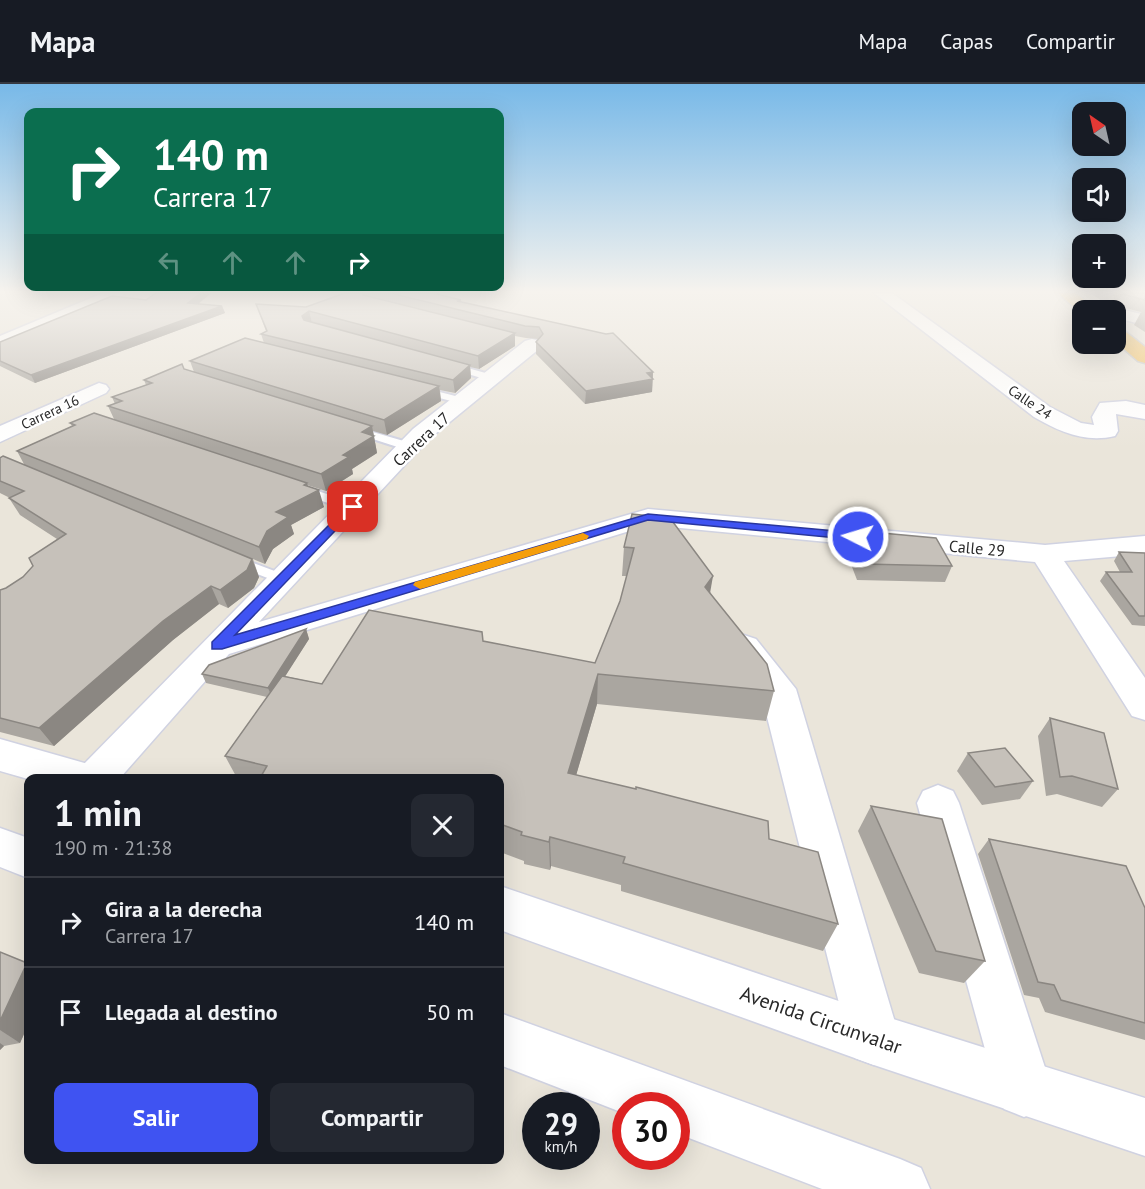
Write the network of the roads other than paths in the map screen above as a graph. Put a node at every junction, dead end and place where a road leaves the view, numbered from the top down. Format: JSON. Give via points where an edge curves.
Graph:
{"nodes":[{"id":1,"x":526,"y":344,"type":"dead end"},
{"id":2,"x":951,"y":345,"type":"edge"},
{"id":3,"x":1131,"y":345,"type":"edge"},
{"id":4,"x":1143,"y":354,"type":"edge"},
{"id":5,"x":435,"y":362,"type":"edge"},
{"id":6,"x":492,"y":378,"type":"junction"},
{"id":7,"x":406,"y":387,"type":"edge"},
{"id":8,"x":99,"y":389,"type":"dead end"},
{"id":9,"x":463,"y":401,"type":"junction"},
{"id":10,"x":1145,"y":412,"type":"edge"},
{"id":11,"x":342,"y":426,"type":"edge"},
{"id":12,"x":0,"y":435,"type":"edge"},
{"id":13,"x":410,"y":447,"type":"junction"},
{"id":14,"x":286,"y":485,"type":"edge"},
{"id":15,"x":353,"y":507,"type":"junction"},
{"id":16,"x":1145,"y":545,"type":"edge"},
{"id":17,"x":1045,"y":554,"type":"junction"},
{"id":18,"x":228,"y":557,"type":"edge"},
{"id":19,"x":283,"y":579,"type":"junction"},
{"id":20,"x":718,"y":615,"type":"edge"},
{"id":21,"x":217,"y":646,"type":"junction"},
{"id":22,"x":1145,"y":706,"type":"edge"},
{"id":23,"x":0,"y":755,"type":"edge"},
{"id":24,"x":67,"y":774,"type":"edge"},
{"id":25,"x":100,"y":774,"type":"edge"},
{"id":26,"x":938,"y":803,"type":"dead end"},
{"id":27,"x":504,"y":909,"type":"edge"},
{"id":28,"x":874,"y":1039,"type":"junction"},
{"id":29,"x":504,"y":1040,"type":"edge"},
{"id":30,"x":1024,"y":1089,"type":"junction"},
{"id":31,"x":1145,"y":1127,"type":"edge"},
{"id":32,"x":900,"y":1189,"type":"edge"}],
"edges":[{"from":1,"to":6,"type":"street","name":"Carrera 17"},
{"from":2,"to":10,"type":"street","name":"Calle 24","via":[[1042,412],[1070,427],[1093,434],[1107,431],[1103,417],[1107,408]]},
{"from":3,"to":4,"type":"highway"},
{"from":5,"to":6,"type":"lane"},
{"from":6,"to":9,"type":"street","name":"Carrera 17"},
{"from":7,"to":9,"type":"lane"},
{"from":8,"to":12,"type":"street","name":"Carrera 16"},
{"from":9,"to":13,"type":"street","name":"Carrera 17"},
{"from":11,"to":13,"type":"lane"},
{"from":13,"to":15,"type":"street","name":"Carrera 17"},
{"from":14,"to":15,"type":"lane"},
{"from":15,"to":19,"type":"street","name":"Carrera 17"},
{"from":16,"to":17,"type":"street","name":"Calle 29"},
{"from":17,"to":21,"type":"street","name":"Calle 29","via":[[648,517]]},
{"from":17,"to":22,"type":"street"},
{"from":18,"to":19,"type":"lane"},
{"from":19,"to":21,"type":"street","name":"Carrera 17"},
{"from":20,"to":28,"type":"street","via":[[778,689]]},
{"from":21,"to":25,"type":"street","name":"Carrera 17"},
{"from":23,"to":24,"type":"street"},
{"from":26,"to":30,"type":"street"},
{"from":27,"to":28,"type":"street","name":"Avenida Circunvalar"},
{"from":28,"to":30,"type":"street","name":"Avenida Circunvalar"},
{"from":29,"to":32,"type":"street"},
{"from":30,"to":31,"type":"street","name":"Avenida Circunvalar"}]}
